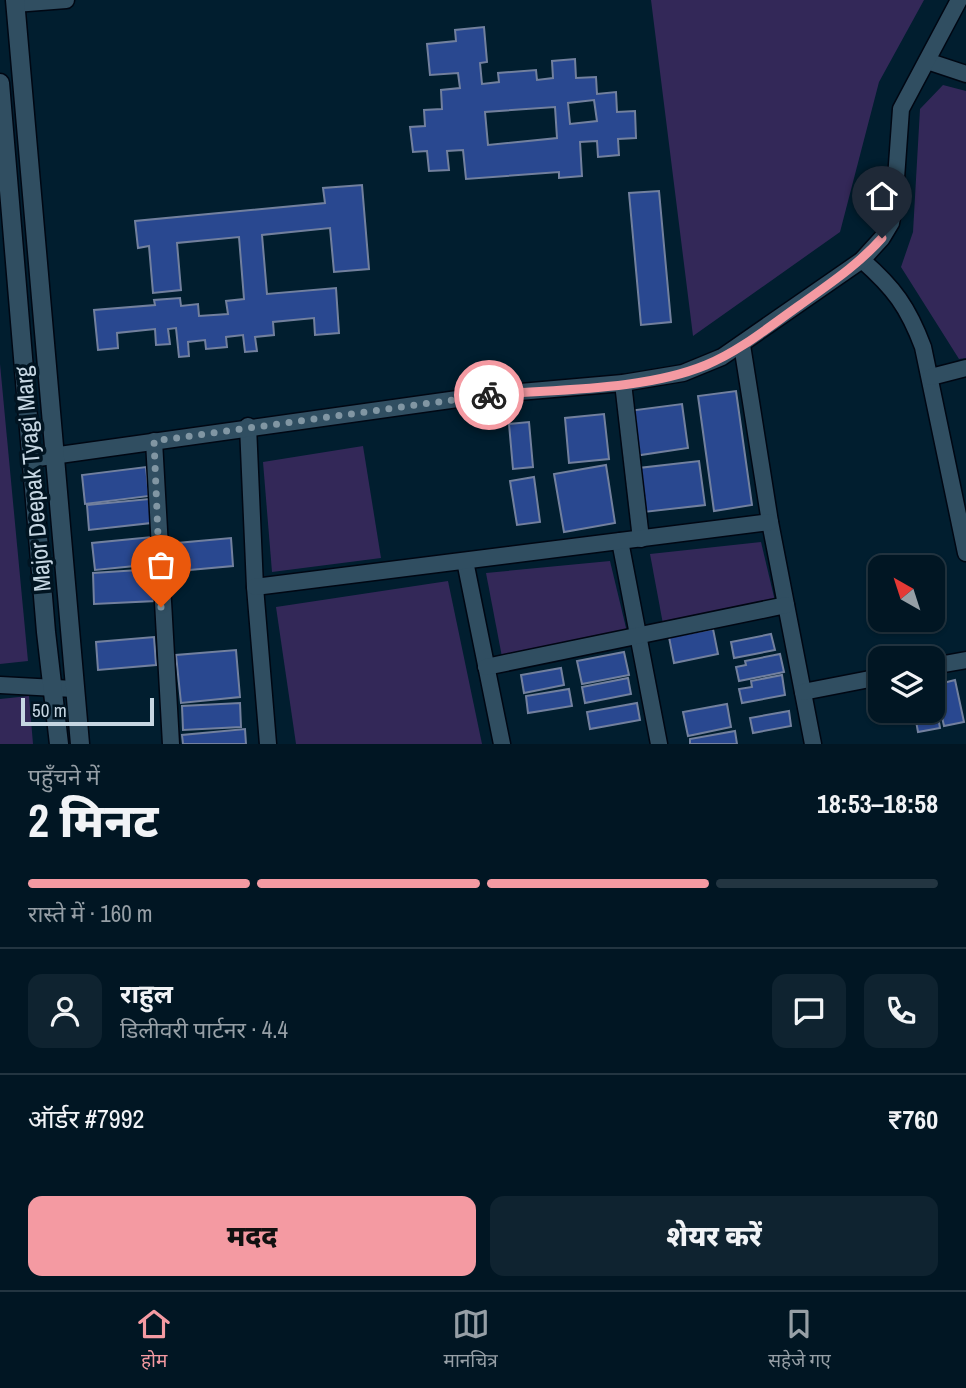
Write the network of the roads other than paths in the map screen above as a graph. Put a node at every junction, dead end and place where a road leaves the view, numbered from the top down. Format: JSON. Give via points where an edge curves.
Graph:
{"nodes":[{"id":1,"x":65,"y":0,"type":"edge"},
{"id":2,"x":959,"y":0,"type":"edge"},
{"id":3,"x":15,"y":2,"type":"edge"},
{"id":4,"x":927,"y":61,"type":"junction"},
{"id":5,"x":966,"y":74,"type":"edge"},
{"id":6,"x":0,"y":83,"type":"edge"},
{"id":7,"x":862,"y":260,"type":"junction"},
{"id":8,"x":742,"y":345,"type":"junction"},
{"id":9,"x":966,"y":368,"type":"edge"},
{"id":10,"x":931,"y":377,"type":"junction"},
{"id":11,"x":623,"y":383,"type":"junction"},
{"id":12,"x":248,"y":426,"type":"junction"},
{"id":13,"x":154,"y":441,"type":"junction"},
{"id":14,"x":55,"y":457,"type":"junction"},
{"id":15,"x":31,"y":459,"type":"junction"},
{"id":16,"x":771,"y":522,"type":"junction"},
{"id":17,"x":641,"y":539,"type":"junction"},
{"id":18,"x":620,"y":541,"type":"junction"},
{"id":19,"x":966,"y":554,"type":"edge"},
{"id":20,"x":465,"y":561,"type":"junction"},
{"id":21,"x":255,"y":587,"type":"junction"},
{"id":22,"x":786,"y":605,"type":"junction"},
{"id":23,"x":639,"y":635,"type":"junction"},
{"id":24,"x":966,"y":660,"type":"edge"},
{"id":25,"x":945,"y":664,"type":"edge"},
{"id":26,"x":486,"y":667,"type":"junction"},
{"id":27,"x":868,"y":679,"type":"edge"},
{"id":28,"x":0,"y":685,"type":"edge"},
{"id":29,"x":53,"y":687,"type":"junction"},
{"id":30,"x":74,"y":689,"type":"junction"},
{"id":31,"x":803,"y":692,"type":"junction"},
{"id":32,"x":59,"y":744,"type":"edge"},
{"id":33,"x":80,"y":744,"type":"edge"},
{"id":34,"x":171,"y":744,"type":"edge"},
{"id":35,"x":268,"y":744,"type":"edge"},
{"id":36,"x":502,"y":744,"type":"edge"},
{"id":37,"x":659,"y":744,"type":"edge"},
{"id":38,"x":813,"y":744,"type":"edge"}],
"edges":[{"from":1,"to":3,"type":"street"},
{"from":2,"to":4,"type":"street"},
{"from":3,"to":14,"type":"street","name":"Major Deepak Tyagi Marg"},
{"from":4,"to":5,"type":"street"},
{"from":4,"to":7,"type":"street","via":[[901,109],[891,223]]},
{"from":6,"to":15,"type":"street","name":"Major Deepak Tyagi Marg"},
{"from":7,"to":8,"type":"street"},
{"from":7,"to":10,"type":"street","via":[[890,285],[911,314]]},
{"from":8,"to":11,"type":"street","via":[[683,373]]},
{"from":8,"to":16,"type":"street"},
{"from":9,"to":10,"type":"street"},
{"from":10,"to":19,"type":"street"},
{"from":11,"to":12,"type":"street","via":[[486,395]]},
{"from":11,"to":17,"type":"street"},
{"from":12,"to":13,"type":"street"},
{"from":12,"to":21,"type":"street"},
{"from":13,"to":14,"type":"street"},
{"from":13,"to":34,"type":"street"},
{"from":14,"to":15,"type":"street"},
{"from":14,"to":30,"type":"street","name":"Major Deepak Tyagi Marg"},
{"from":15,"to":29,"type":"street","name":"Major Deepak Tyagi Marg"},
{"from":16,"to":17,"type":"street"},
{"from":16,"to":22,"type":"street"},
{"from":17,"to":18,"type":"street"},
{"from":18,"to":20,"type":"street"},
{"from":18,"to":23,"type":"street"},
{"from":20,"to":21,"type":"street"},
{"from":20,"to":26,"type":"street"},
{"from":21,"to":35,"type":"street"},
{"from":22,"to":23,"type":"street"},
{"from":22,"to":31,"type":"street"},
{"from":23,"to":26,"type":"street"},
{"from":23,"to":37,"type":"street"},
{"from":24,"to":25,"type":"street"},
{"from":26,"to":36,"type":"street"},
{"from":27,"to":31,"type":"street"},
{"from":28,"to":29,"type":"street"},
{"from":29,"to":30,"type":"street"},
{"from":29,"to":32,"type":"street","name":"Major Deepak Tyagi Marg"},
{"from":30,"to":33,"type":"street","name":"Major Deepak Tyagi Marg"},
{"from":31,"to":38,"type":"street"}]}
